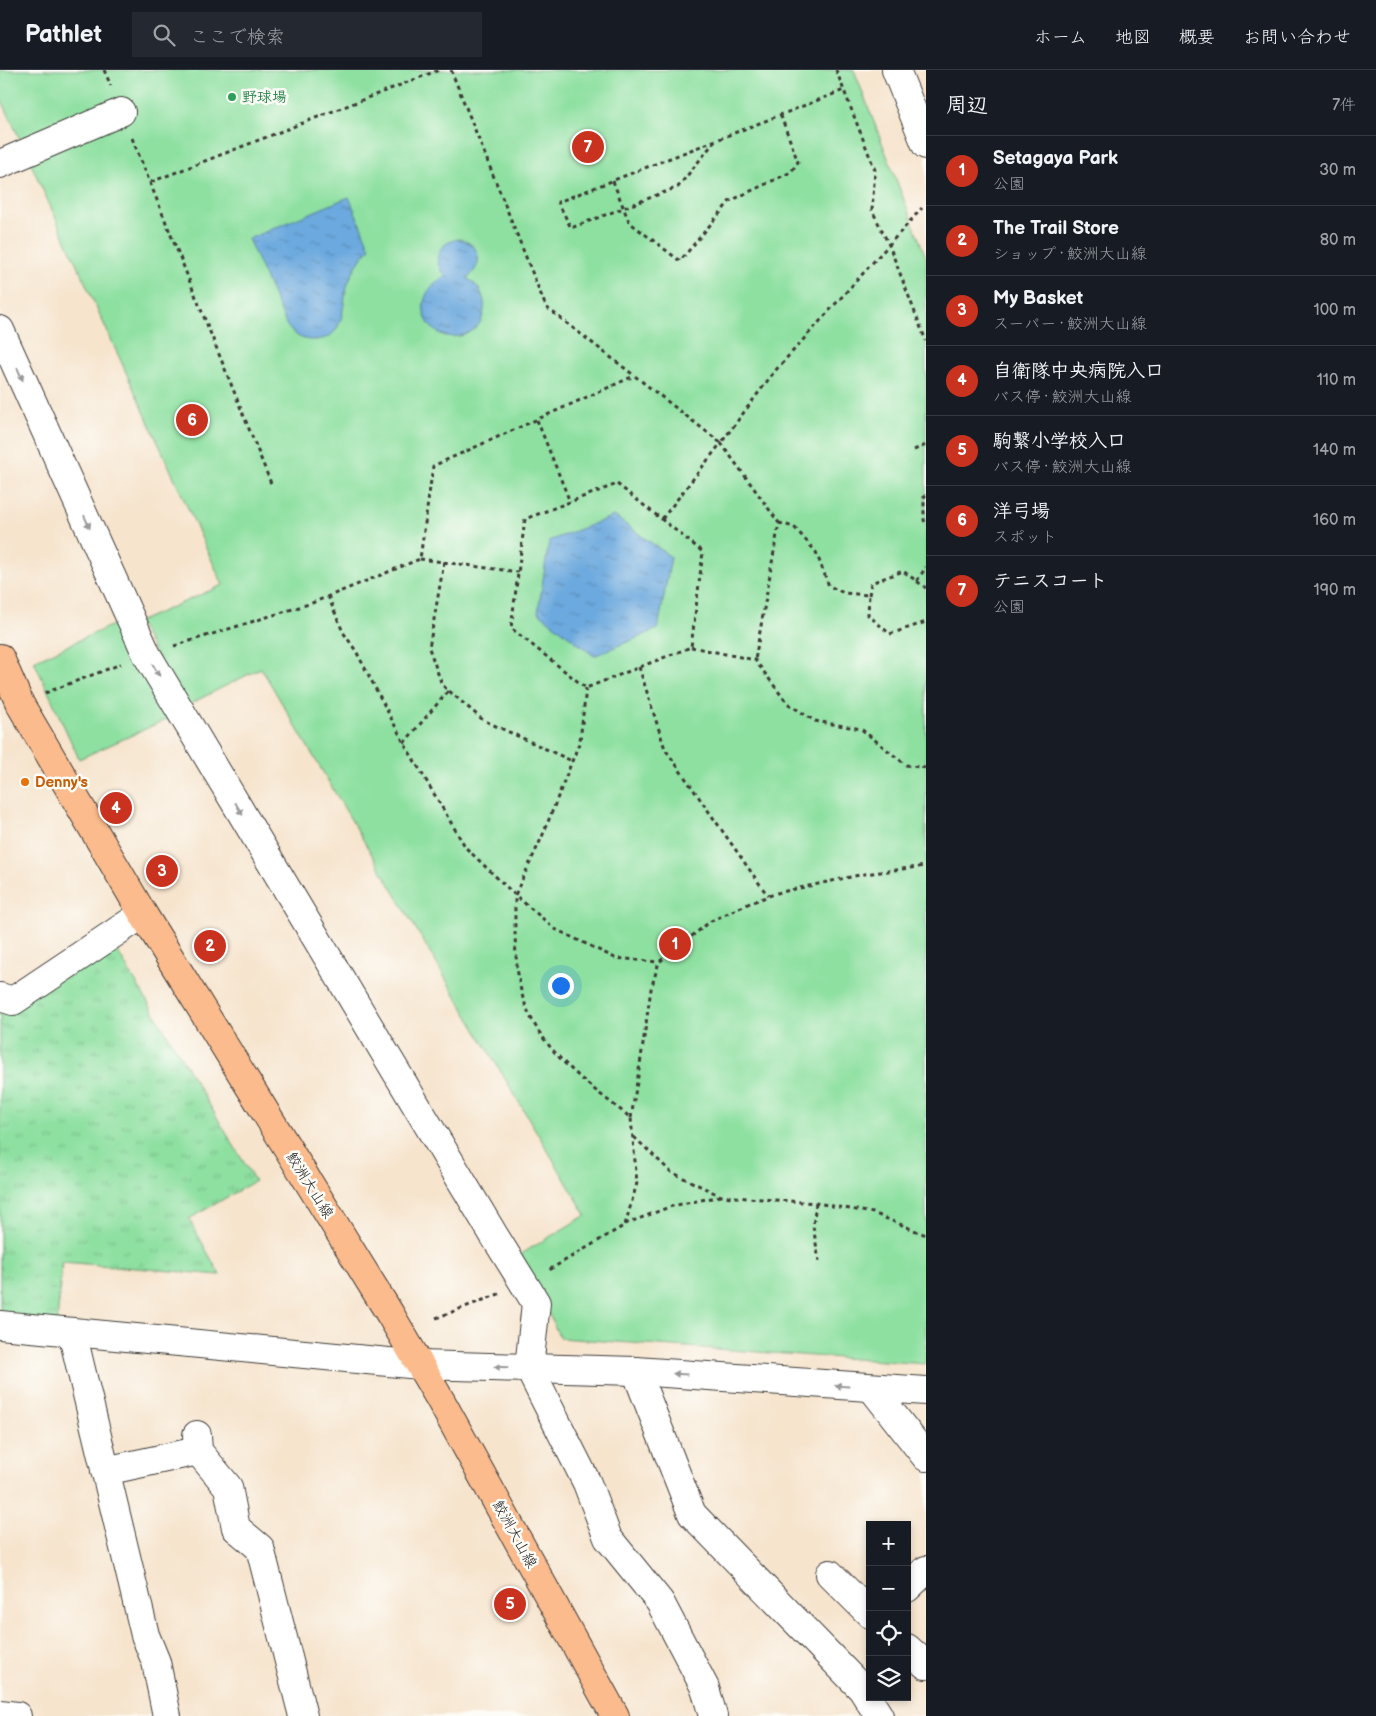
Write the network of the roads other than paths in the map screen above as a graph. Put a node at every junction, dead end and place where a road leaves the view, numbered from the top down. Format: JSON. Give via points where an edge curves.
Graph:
{"nodes":[{"id":1,"x":896,"y":70,"type":"edge"},
{"id":2,"x":121,"y":112,"type":"road end"},
{"id":3,"x":926,"y":145,"type":"edge"},
{"id":4,"x":0,"y":164,"type":"edge"},
{"id":5,"x":0,"y":330,"type":"edge"},
{"id":6,"x":0,"y":658,"type":"edge"},
{"id":7,"x":143,"y":914,"type":"junction"},
{"id":8,"x":0,"y":997,"type":"edge"},
{"id":9,"x":0,"y":1325,"type":"edge"},
{"id":10,"x":72,"y":1332,"type":"junction"},
{"id":11,"x":420,"y":1365,"type":"junction"},
{"id":12,"x":529,"y":1368,"type":"junction"},
{"id":13,"x":636,"y":1371,"type":"junction"},
{"id":14,"x":872,"y":1388,"type":"junction"},
{"id":15,"x":926,"y":1391,"type":"edge"},
{"id":16,"x":926,"y":1457,"type":"edge"},
{"id":17,"x":106,"y":1471,"type":"junction"},
{"id":18,"x":926,"y":1570,"type":"edge"},
{"id":19,"x":830,"y":1574,"type":"dead end"},
{"id":20,"x":911,"y":1584,"type":"edge"},
{"id":21,"x":867,"y":1611,"type":"edge"},
{"id":22,"x":911,"y":1652,"type":"edge"},
{"id":23,"x":926,"y":1665,"type":"edge"},
{"id":24,"x":0,"y":1714,"type":"edge"},
{"id":25,"x":17,"y":1716,"type":"edge"},
{"id":26,"x":168,"y":1716,"type":"edge"},
{"id":27,"x":303,"y":1716,"type":"edge"},
{"id":28,"x":615,"y":1716,"type":"edge"},
{"id":29,"x":713,"y":1716,"type":"edge"},
{"id":30,"x":879,"y":1716,"type":"edge"}],
"edges":[{"from":1,"to":3,"type":"street"},
{"from":2,"to":4,"type":"street"},
{"from":5,"to":12,"type":"street","one_way":true,"via":[[147,655],[536,1303]]},
{"from":6,"to":7,"type":"main road","name":"鮫洲大山線","via":[[20,704]]},
{"from":7,"to":8,"type":"street","via":[[13,1001]]},
{"from":7,"to":11,"type":"main road","name":"鮫洲大山線"},
{"from":9,"to":10,"type":"street"},
{"from":10,"to":11,"type":"street"},
{"from":10,"to":17,"type":"street"},
{"from":12,"to":11,"type":"street","one_way":true},
{"from":11,"to":28,"type":"main road","name":"鮫洲大山線"},
{"from":12,"to":13,"type":"street"},
{"from":12,"to":29,"type":"street","via":[[587,1483],[608,1538],[660,1602],[705,1688]]},
{"from":14,"to":13,"type":"street","one_way":true},
{"from":13,"to":30,"type":"street","via":[[692,1514],[862,1689]]},
{"from":14,"to":15,"type":"street"},
{"from":14,"to":16,"type":"street"},
{"from":17,"to":26,"type":"street"},
{"from":17,"to":27,"type":"street","via":[[197,1443],[228,1487],[236,1528],[260,1548]]},
{"from":18,"to":20,"type":"street"},
{"from":19,"to":21,"type":"street"},
{"from":22,"to":23,"type":"street"},
{"from":24,"to":25,"type":"street"}]}
